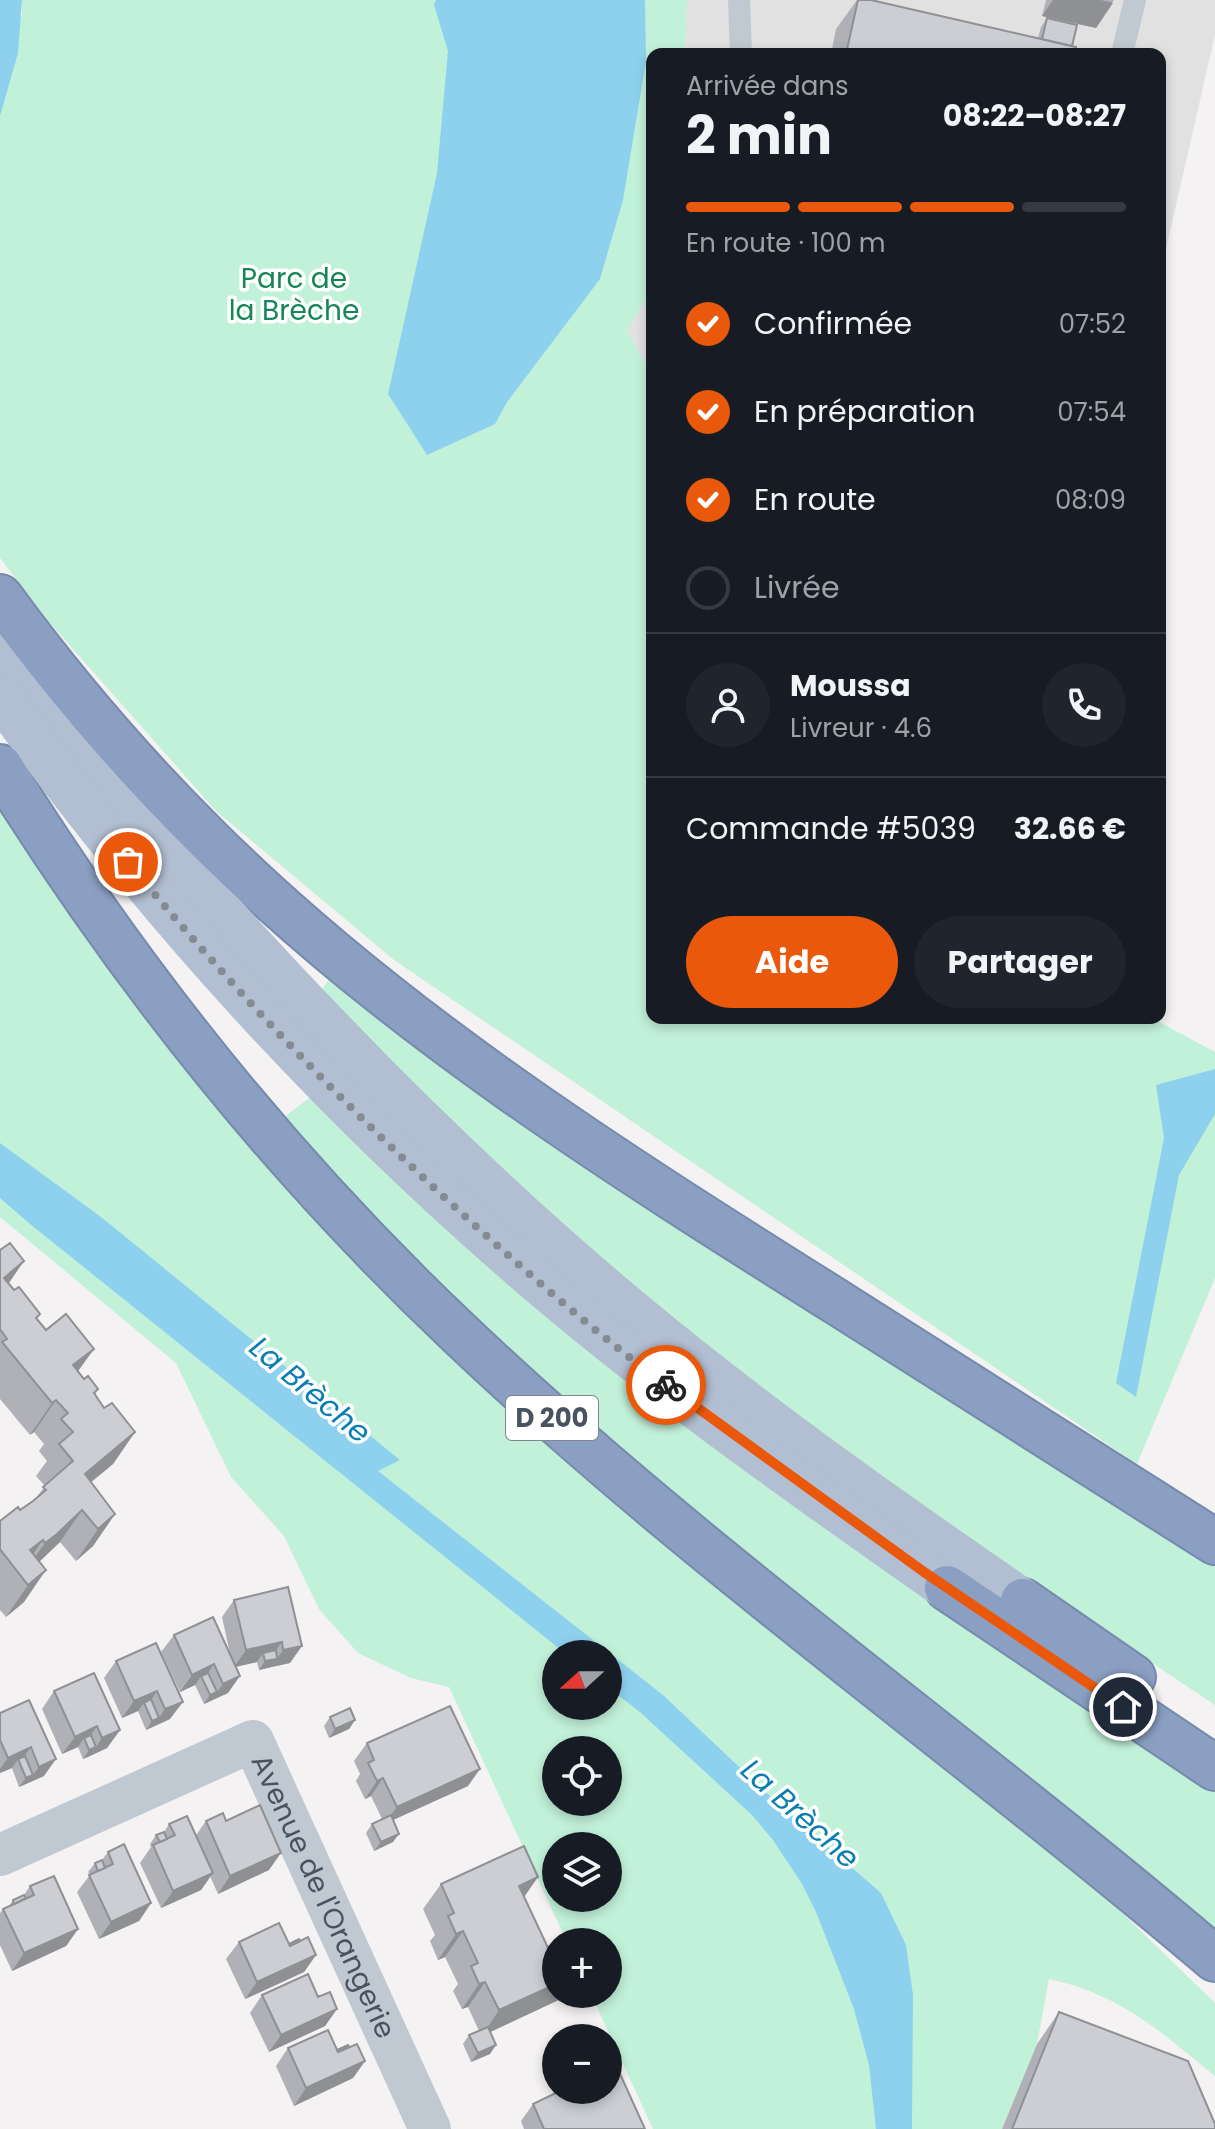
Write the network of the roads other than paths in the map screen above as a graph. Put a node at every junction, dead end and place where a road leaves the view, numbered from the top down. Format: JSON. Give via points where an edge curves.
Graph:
{"nodes":[{"id":1,"x":739,"y":0,"type":"edge"},
{"id":2,"x":1135,"y":0,"type":"edge"},
{"id":3,"x":741,"y":48,"type":"edge"},
{"id":4,"x":1123,"y":48,"type":"edge"},
{"id":5,"x":0,"y":597,"type":"edge"},
{"id":6,"x":0,"y":642,"type":"edge"},
{"id":7,"x":0,"y":695,"type":"edge"},
{"id":8,"x":0,"y":767,"type":"edge"},
{"id":9,"x":1215,"y":1542,"type":"edge"},
{"id":10,"x":947,"y":1588,"type":"joint"},
{"id":11,"x":1023,"y":1601,"type":"joint"},
{"id":12,"x":1215,"y":1732,"type":"edge"},
{"id":13,"x":1215,"y":1768,"type":"edge"},
{"id":14,"x":0,"y":1855,"type":"edge"},
{"id":15,"x":1215,"y":1959,"type":"edge"},
{"id":16,"x":430,"y":2129,"type":"edge"}],
"edges":[{"from":1,"to":3,"type":"lane"},
{"from":2,"to":4,"type":"lane"},
{"from":5,"to":9,"type":"highway","via":[[86,707],[208,839],[339,957],[429,1029],[638,1176]]},
{"from":6,"to":11,"type":"main road","via":[[202,892],[453,1151],[675,1347],[847,1479]]},
{"from":7,"to":10,"type":"main road","via":[[161,901],[304,1060],[399,1155],[525,1271],[655,1377]]},
{"from":8,"to":15,"type":"highway","number":"D 200","via":[[72,879],[193,1044],[341,1213],[455,1329],[620,1478]]},
{"from":10,"to":13,"type":"highway"},
{"from":11,"to":12,"type":"highway"},
{"from":14,"to":16,"type":"street","name":"Avenue de l'Orangerie","via":[[253,1741]]}]}
